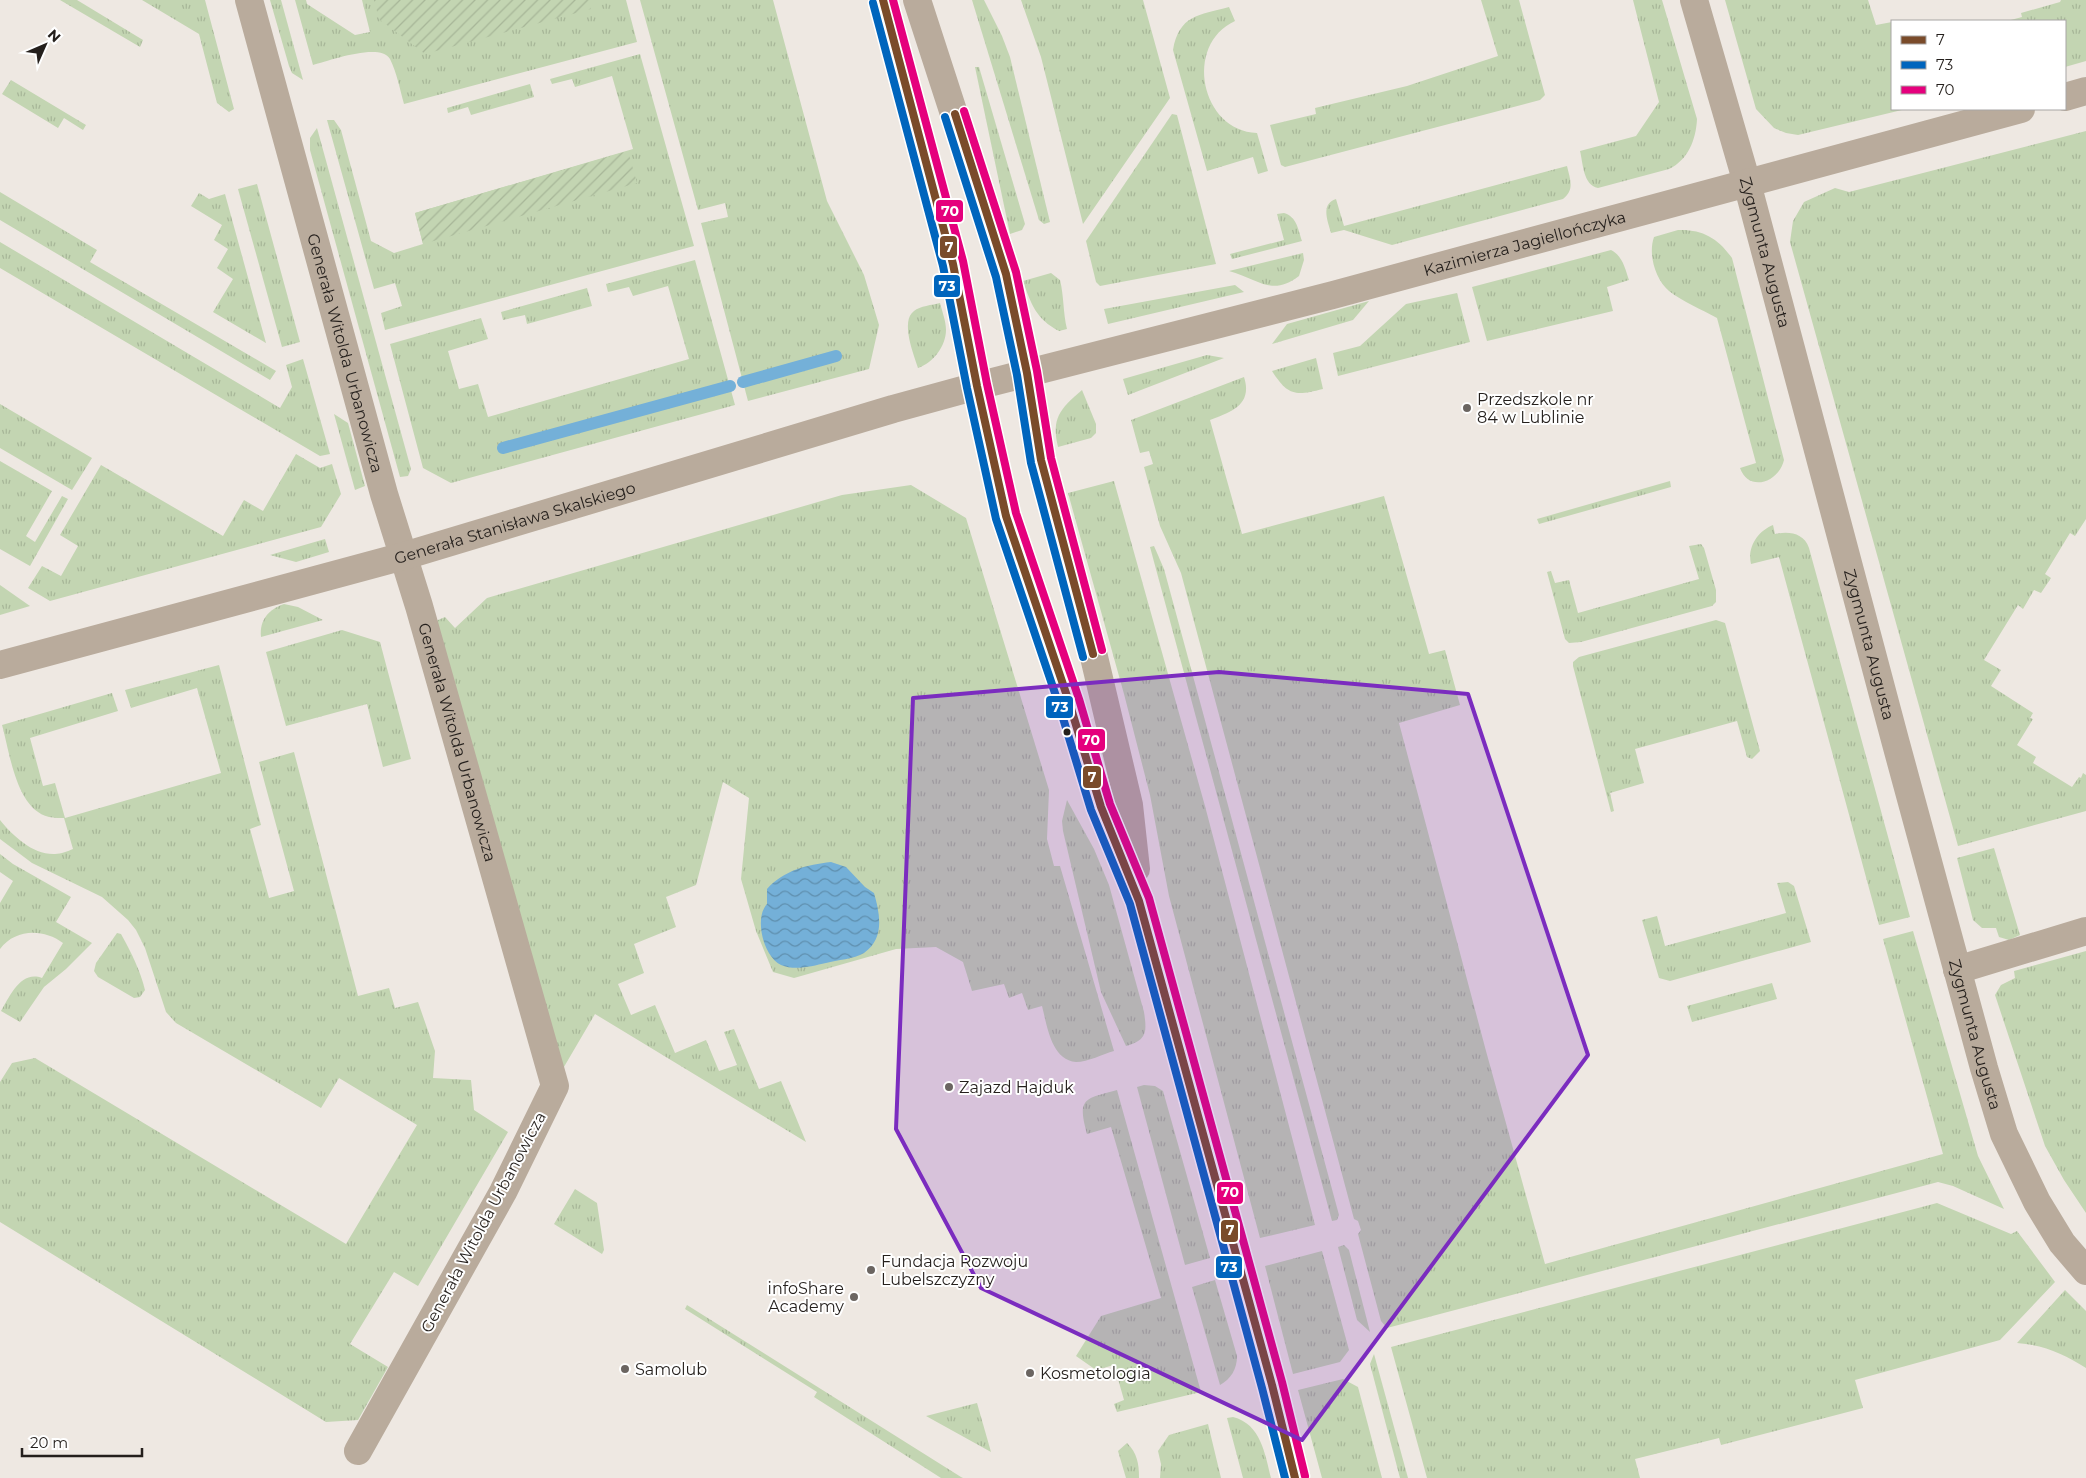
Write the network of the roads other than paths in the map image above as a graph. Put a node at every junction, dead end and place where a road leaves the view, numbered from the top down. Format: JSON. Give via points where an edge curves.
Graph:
{"nodes":[{"id":1,"x":249,"y":0,"type":"edge"},
{"id":2,"x":883,"y":0,"type":"edge"},
{"id":3,"x":917,"y":0,"type":"edge"},
{"id":4,"x":1694,"y":0,"type":"edge"},
{"id":5,"x":2086,"y":91,"type":"edge"},
{"id":6,"x":2066,"y":97,"type":"edge"},
{"id":7,"x":2017,"y":110,"type":"edge"},
{"id":8,"x":1747,"y":183,"type":"junction"},
{"id":9,"x":1027,"y":373,"type":"junction"},
{"id":10,"x":976,"y":386,"type":"junction"},
{"id":11,"x":404,"y":556,"type":"junction"},
{"id":12,"x":0,"y":665,"type":"edge"},
{"id":13,"x":1139,"y":901,"type":"junction"},
{"id":14,"x":2086,"y":931,"type":"edge"},
{"id":15,"x":1957,"y":970,"type":"junction"},
{"id":16,"x":2086,"y":1271,"type":"edge"},
{"id":17,"x":358,"y":1451,"type":"dead end"},
{"id":18,"x":1295,"y":1478,"type":"edge"}],
"edges":[{"from":1,"to":11,"type":"street","name":"Generała Witolda Urbanowicza","via":[[384,494]]},
{"from":2,"to":10,"type":"street","via":[[953,264]]},
{"from":3,"to":9,"type":"street","via":[[999,250]]},
{"from":4,"to":8,"type":"street","name":"Zygmunta Augusta"},
{"from":5,"to":6,"type":"street"},
{"from":7,"to":8,"type":"street","name":"Kazimierza Jagiellończyka"},
{"from":8,"to":9,"type":"street","name":"Kazimierza Jagiellończyka","via":[[1333,295]]},
{"from":8,"to":15,"type":"street","name":"Zygmunta Augusta"},
{"from":9,"to":10,"type":"street","name":"Generała Stanisława Skalskiego"},
{"from":9,"to":13,"type":"street","via":[[1041,460],[1094,657],[1129,805]]},
{"from":10,"to":11,"type":"street","name":"Generała Stanisława Skalskiego"},
{"from":10,"to":13,"type":"street","via":[[1015,545],[1101,807]]},
{"from":11,"to":12,"type":"street","name":"Generała Stanisława Skalskiego"},
{"from":11,"to":17,"type":"street","name":"Generała Witolda Urbanowicza","via":[[554,1086],[503,1192]]},
{"from":13,"to":18,"type":"street"},
{"from":14,"to":15,"type":"street"},
{"from":15,"to":16,"type":"street","name":"Zygmunta Augusta","via":[[2004,1134],[2037,1202],[2062,1243]]}]}
